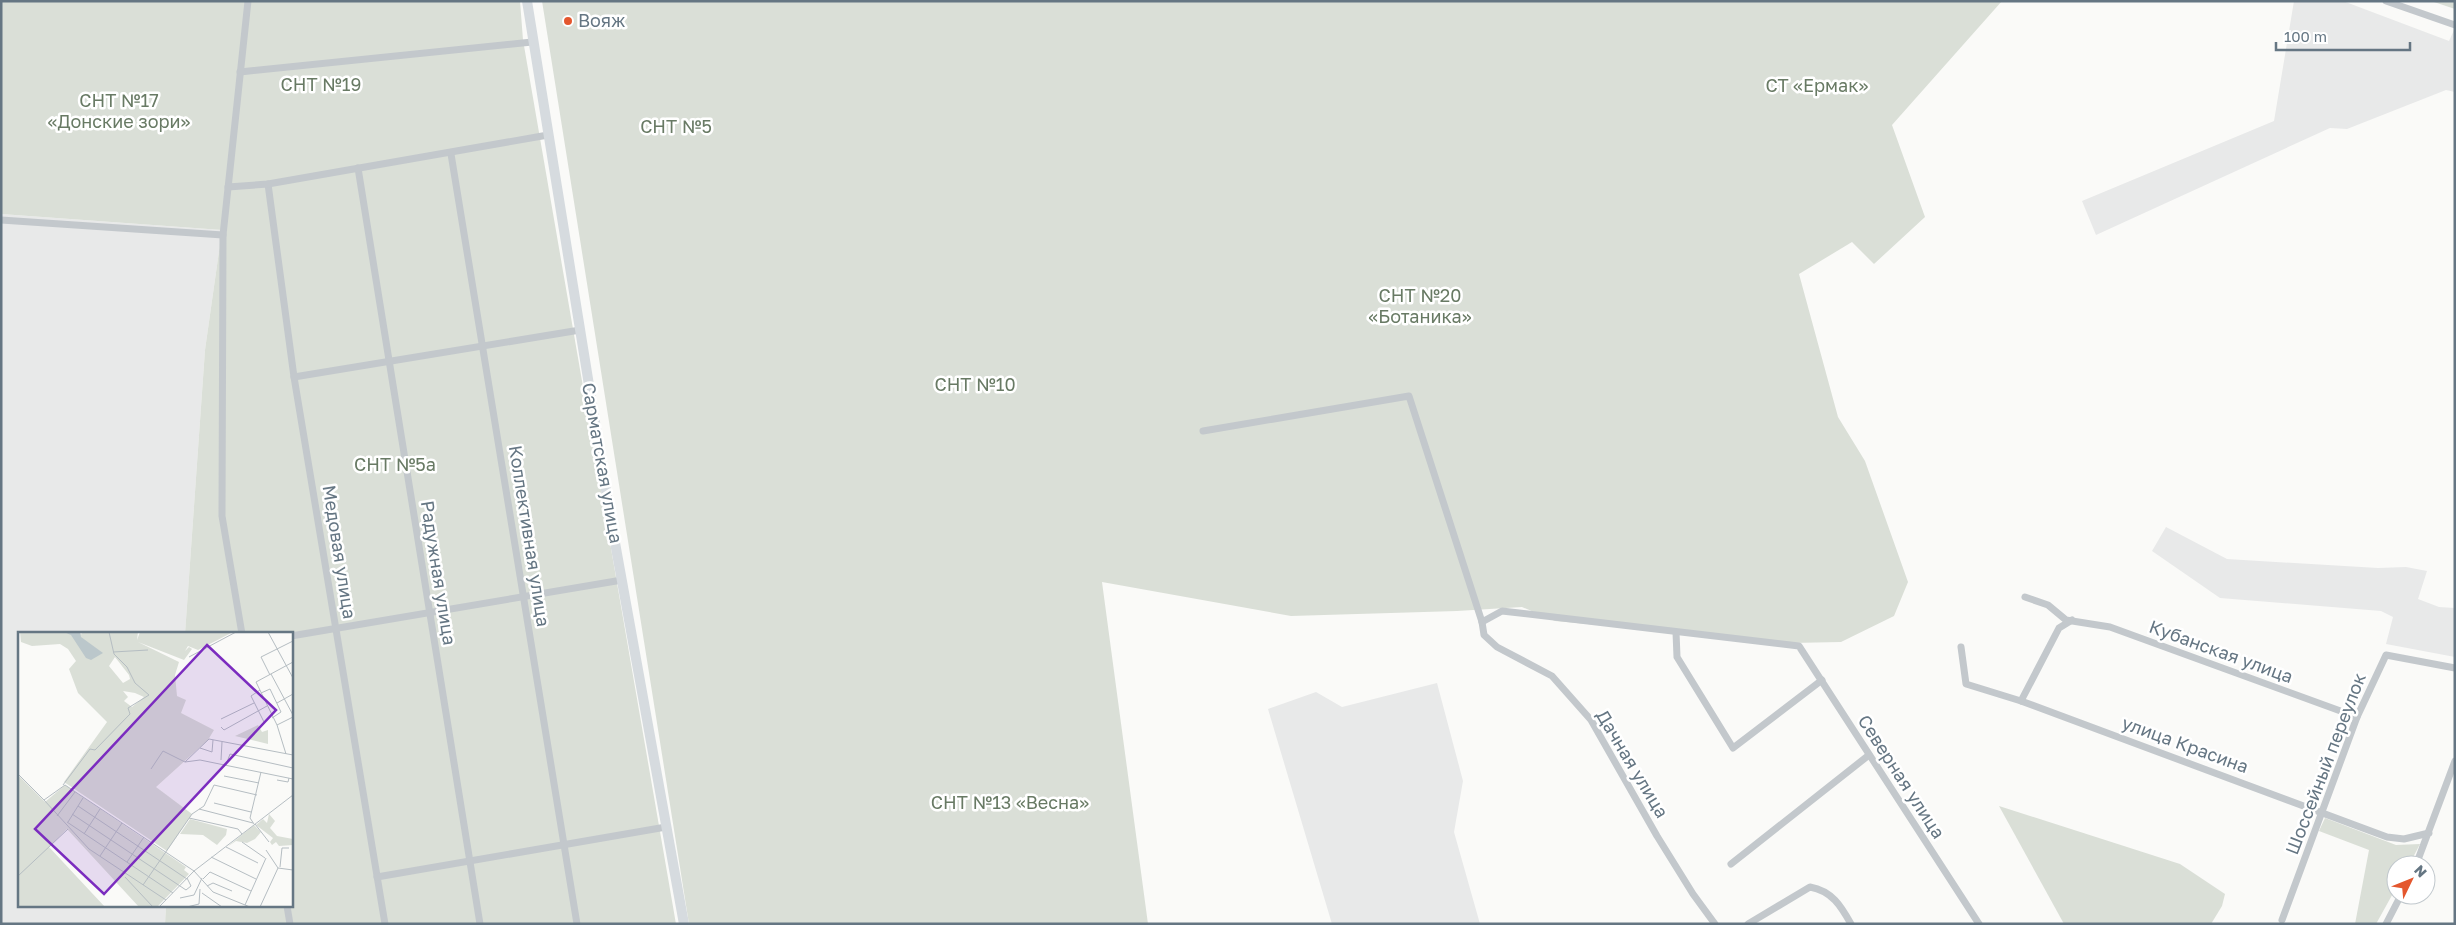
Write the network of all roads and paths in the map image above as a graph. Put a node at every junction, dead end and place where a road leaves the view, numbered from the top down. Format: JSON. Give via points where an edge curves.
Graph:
{"nodes":[{"id":1,"x":248,"y":1,"type":"edge"},
{"id":2,"x":527,"y":1,"type":"edge"},
{"id":3,"x":2386,"y":1,"type":"edge"},
{"id":4,"x":2455,"y":25,"type":"edge"},
{"id":5,"x":532,"y":42,"type":"junction"},
{"id":6,"x":240,"y":72,"type":"junction"},
{"id":7,"x":548,"y":135,"type":"junction"},
{"id":8,"x":451,"y":154,"type":"junction"},
{"id":9,"x":358,"y":168,"type":"junction"},
{"id":10,"x":268,"y":184,"type":"junction"},
{"id":11,"x":228,"y":187,"type":"junction"},
{"id":12,"x":1,"y":220,"type":"edge"},
{"id":13,"x":223,"y":235,"type":"junction"},
{"id":14,"x":580,"y":330,"type":"junction"},
{"id":15,"x":482,"y":346,"type":"junction"},
{"id":16,"x":389,"y":361,"type":"junction"},
{"id":17,"x":294,"y":377,"type":"junction"},
{"id":18,"x":1203,"y":431,"type":"dead end"},
{"id":19,"x":622,"y":580,"type":"junction"},
{"id":20,"x":2025,"y":596,"type":"dead end"},
{"id":21,"x":524,"y":597,"type":"junction"},
{"id":22,"x":430,"y":613,"type":"junction"},
{"id":23,"x":2072,"y":620,"type":"junction"},
{"id":24,"x":1482,"y":622,"type":"junction"},
{"id":25,"x":336,"y":628,"type":"junction"},
{"id":26,"x":242,"y":632,"type":"edge"},
{"id":27,"x":1676,"y":632,"type":"junction"},
{"id":28,"x":292,"y":636,"type":"edge"},
{"id":29,"x":1961,"y":647,"type":"dead end"},
{"id":30,"x":2455,"y":668,"type":"edge"},
{"id":31,"x":1822,"y":680,"type":"junction"},
{"id":32,"x":2021,"y":701,"type":"junction"},
{"id":33,"x":2357,"y":718,"type":"junction"},
{"id":34,"x":1869,"y":755,"type":"junction"},
{"id":35,"x":2455,"y":761,"type":"edge"},
{"id":36,"x":2323,"y":812,"type":"junction"},
{"id":37,"x":666,"y":826,"type":"junction"},
{"id":38,"x":2429,"y":833,"type":"junction"},
{"id":39,"x":564,"y":844,"type":"junction"},
{"id":40,"x":2420,"y":855,"type":"edge"},
{"id":41,"x":470,"y":861,"type":"junction"},
{"id":42,"x":1731,"y":864,"type":"dead end"},
{"id":43,"x":377,"y":877,"type":"junction"},
{"id":44,"x":2396,"y":905,"type":"edge"},
{"id":45,"x":287,"y":908,"type":"edge"},
{"id":46,"x":2282,"y":920,"type":"dead end"},
{"id":47,"x":290,"y":924,"type":"edge"},
{"id":48,"x":385,"y":924,"type":"edge"},
{"id":49,"x":480,"y":924,"type":"edge"},
{"id":50,"x":577,"y":924,"type":"edge"},
{"id":51,"x":684,"y":924,"type":"edge"},
{"id":52,"x":1715,"y":924,"type":"edge"},
{"id":53,"x":1748,"y":924,"type":"edge"},
{"id":54,"x":1851,"y":924,"type":"edge"},
{"id":55,"x":1979,"y":924,"type":"edge"},
{"id":56,"x":2386,"y":924,"type":"edge"}],
"edges":[{"from":1,"to":6,"type":"street"},
{"from":2,"to":5,"type":"main road","name":"Сарматская улица"},
{"from":3,"to":4,"type":"street"},
{"from":5,"to":6,"type":"street"},
{"from":5,"to":7,"type":"main road","name":"Сарматская улица"},
{"from":6,"to":11,"type":"street"},
{"from":7,"to":8,"type":"street"},
{"from":7,"to":14,"type":"main road","name":"Сарматская улица"},
{"from":8,"to":9,"type":"street"},
{"from":8,"to":15,"type":"street","name":"Коллективная улица"},
{"from":9,"to":10,"type":"street"},
{"from":9,"to":16,"type":"street","name":"Радужная улица"},
{"from":10,"to":11,"type":"street"},
{"from":10,"to":17,"type":"street","name":"Медовая улица"},
{"from":11,"to":13,"type":"street"},
{"from":12,"to":13,"type":"street"},
{"from":13,"to":26,"type":"street","via":[[222,516]]},
{"from":14,"to":15,"type":"street"},
{"from":14,"to":19,"type":"main road","name":"Сарматская улица"},
{"from":15,"to":16,"type":"street"},
{"from":15,"to":21,"type":"street","name":"Коллективная улица"},
{"from":16,"to":17,"type":"street"},
{"from":16,"to":22,"type":"street","name":"Радужная улица"},
{"from":17,"to":25,"type":"street","name":"Медовая улица"},
{"from":18,"to":24,"type":"street","name":"Дачная улица","via":[[1409,396]]},
{"from":19,"to":21,"type":"street"},
{"from":19,"to":37,"type":"main road","name":"Сарматская улица"},
{"from":20,"to":23,"type":"street","via":[[2048,605],[2066,620]]},
{"from":21,"to":22,"type":"street"},
{"from":21,"to":39,"type":"street","name":"Коллективная улица"},
{"from":22,"to":25,"type":"street"},
{"from":22,"to":41,"type":"street","name":"Радужная улица"},
{"from":23,"to":32,"type":"street","via":[[2060,628]]},
{"from":23,"to":33,"type":"street","name":"Кубанская улица","via":[[2110,627]]},
{"from":24,"to":27,"type":"street","via":[[1502,612]]},
{"from":24,"to":52,"type":"street","name":"Дачная улица","via":[[1484,635],[1496,646],[1552,676],[1591,720],[1668,853]]},
{"from":25,"to":28,"type":"street"},
{"from":25,"to":43,"type":"street","name":"Медовая улица"},
{"from":27,"to":31,"type":"street","name":"Северная улица","via":[[1799,646]]},
{"from":27,"to":31,"type":"street","via":[[1677,657],[1733,748]]},
{"from":29,"to":32,"type":"street","name":"улица Красина","via":[[1966,684]]},
{"from":30,"to":33,"type":"street","name":"Шоссейный переулок","via":[[2386,656]]},
{"from":31,"to":34,"type":"street","name":"Северная улица"},
{"from":32,"to":36,"type":"street","name":"улица Красина"},
{"from":33,"to":36,"type":"street","name":"Шоссейный переулок"},
{"from":34,"to":42,"type":"street"},
{"from":34,"to":55,"type":"street","name":"Северная улица"},
{"from":35,"to":38,"type":"street"},
{"from":36,"to":38,"type":"street","name":"улица Красина","via":[[2387,837],[2404,839]]},
{"from":36,"to":46,"type":"street","name":"Шоссейный переулок"},
{"from":37,"to":39,"type":"street"},
{"from":37,"to":51,"type":"main road","name":"Сарматская улица"},
{"from":38,"to":40,"type":"street"},
{"from":39,"to":41,"type":"street"},
{"from":39,"to":50,"type":"street","name":"Коллективная улица"},
{"from":41,"to":43,"type":"street"},
{"from":41,"to":49,"type":"street","name":"Радужная улица"},
{"from":43,"to":48,"type":"street","name":"Медовая улица"},
{"from":44,"to":56,"type":"street"},
{"from":45,"to":47,"type":"street"},
{"from":53,"to":54,"type":"street","via":[[1810,887],[1832,896]]}]}
